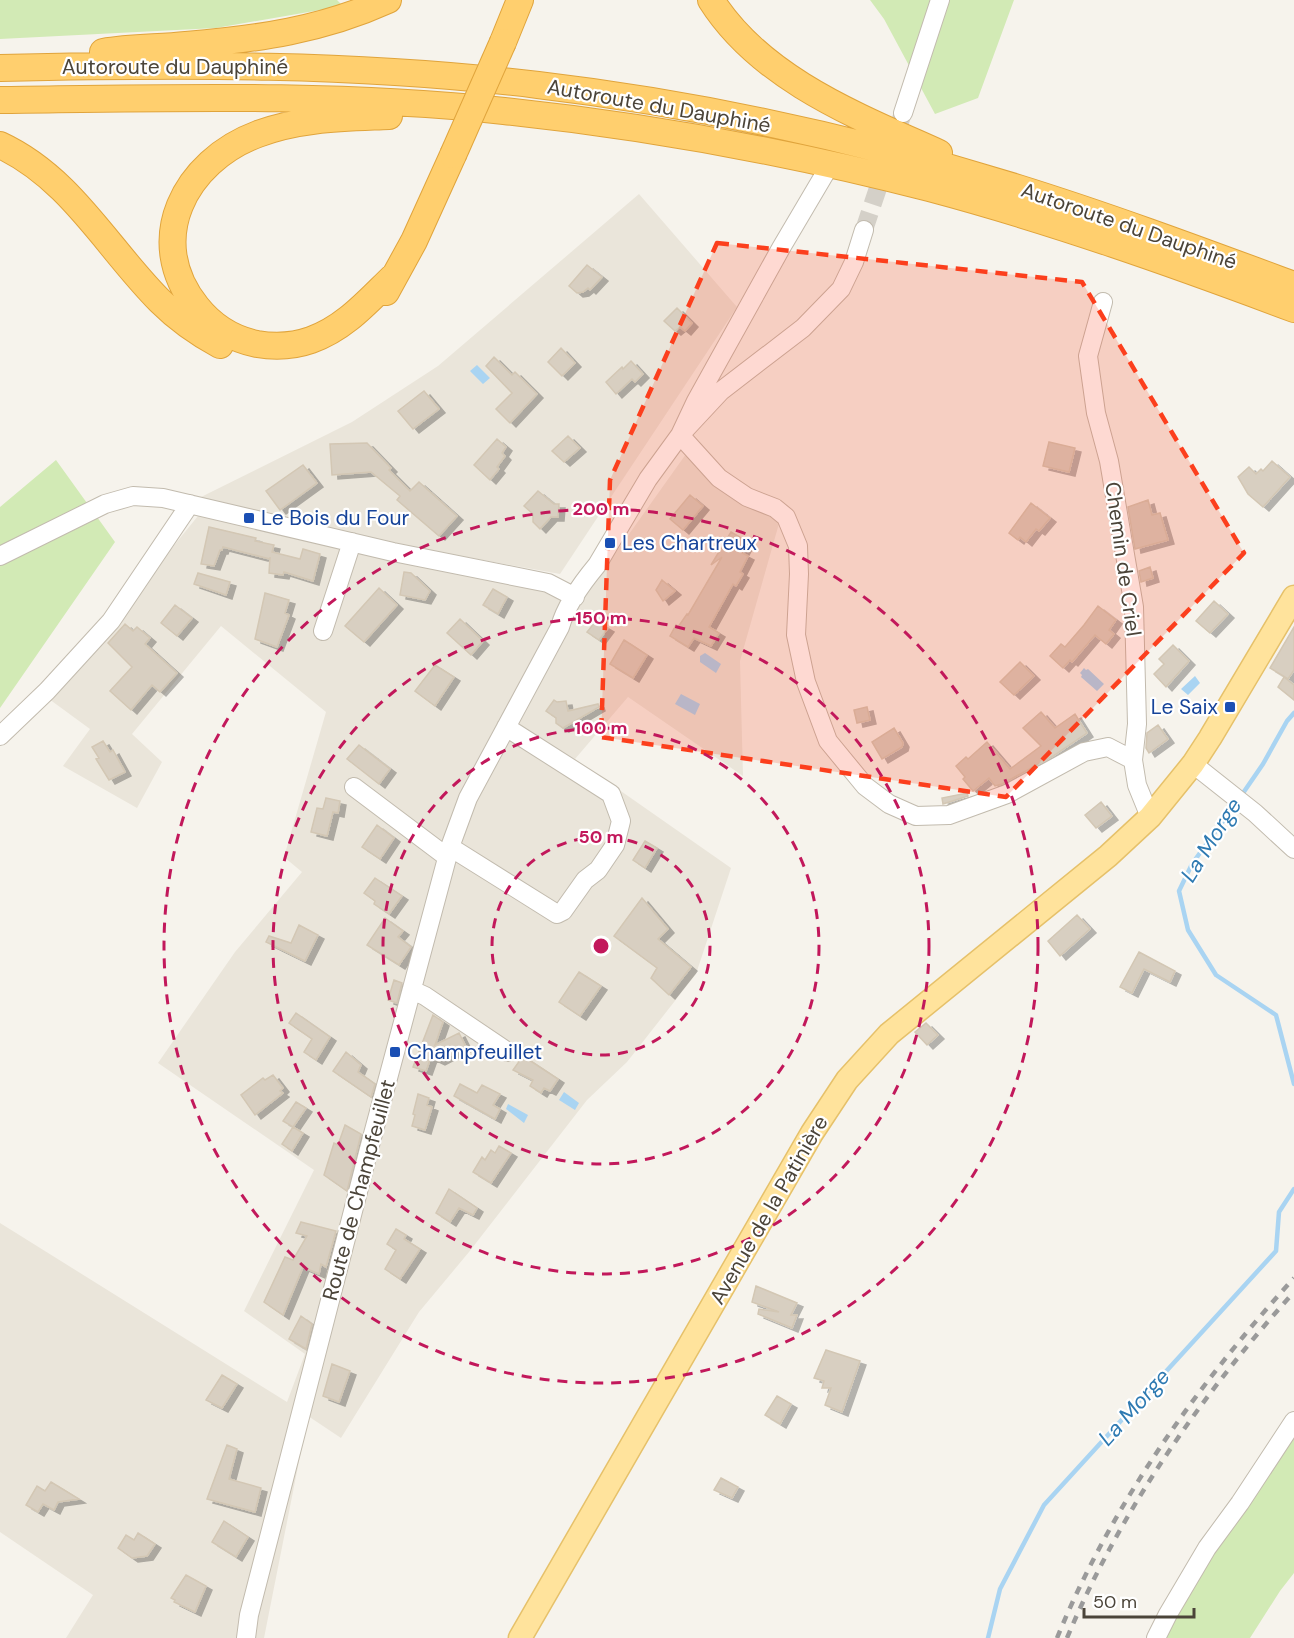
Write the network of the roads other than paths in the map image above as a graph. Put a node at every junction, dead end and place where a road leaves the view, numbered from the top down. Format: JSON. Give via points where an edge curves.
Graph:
{"nodes":[{"id":1,"x":388,"y":0,"type":"edge"},
{"id":2,"x":520,"y":0,"type":"edge"},
{"id":3,"x":711,"y":0,"type":"edge"},
{"id":4,"x":940,"y":0,"type":"edge"},
{"id":5,"x":48,"y":67,"type":"junction"},
{"id":6,"x":0,"y":68,"type":"edge"},
{"id":7,"x":0,"y":100,"type":"edge"},
{"id":8,"x":503,"y":111,"type":"junction"},
{"id":9,"x":903,"y":113,"type":"tunnel mouth"},
{"id":10,"x":0,"y":145,"type":"edge"},
{"id":11,"x":830,"y":165,"type":"junction"},
{"id":12,"x":1017,"y":187,"type":"junction"},
{"id":13,"x":864,"y":230,"type":"tunnel mouth"},
{"id":14,"x":393,"y":277,"type":"junction"},
{"id":15,"x":1294,"y":285,"type":"edge"},
{"id":16,"x":1103,"y":302,"type":"dead end"},
{"id":17,"x":1294,"y":309,"type":"edge"},
{"id":18,"x":680,"y":435,"type":"junction"},
{"id":19,"x":190,"y":504,"type":"junction"},
{"id":20,"x":352,"y":542,"type":"junction"},
{"id":21,"x":0,"y":556,"type":"edge"},
{"id":22,"x":575,"y":597,"type":"junction"},
{"id":23,"x":1294,"y":597,"type":"edge"},
{"id":24,"x":323,"y":631,"type":"dead end"},
{"id":25,"x":506,"y":727,"type":"junction"},
{"id":26,"x":0,"y":736,"type":"edge"},
{"id":27,"x":1133,"y":760,"type":"junction"},
{"id":28,"x":1193,"y":764,"type":"junction"},
{"id":29,"x":354,"y":787,"type":"dead end"},
{"id":30,"x":1150,"y":817,"type":"junction"},
{"id":31,"x":1294,"y":849,"type":"edge"},
{"id":32,"x":448,"y":852,"type":"junction"},
{"id":33,"x":412,"y":990,"type":"junction"},
{"id":34,"x":508,"y":1052,"type":"dead end"},
{"id":35,"x":1294,"y":1421,"type":"edge"},
{"id":36,"x":246,"y":1638,"type":"edge"},
{"id":37,"x":520,"y":1638,"type":"edge"},
{"id":38,"x":1156,"y":1638,"type":"edge"}],
"edges":[{"from":1,"to":5,"type":"highway","via":[[302,30],[185,46],[105,51]]},
{"from":2,"to":14,"type":"highway","bridge":true,"via":[[414,241]]},
{"from":3,"to":12,"type":"highway","via":[[753,48],[807,89]]},
{"from":4,"to":9,"type":"street"},
{"from":5,"to":6,"type":"highway","name":"Autoroute du Dauphiné"},
{"from":5,"to":12,"type":"highway","name":"Autoroute du Dauphiné","via":[[343,69],[539,85],[798,130]]},
{"from":7,"to":8,"type":"highway","name":"Autoroute du Dauphiné","via":[[306,98]]},
{"from":8,"to":11,"type":"highway","name":"Autoroute du Dauphiné","via":[[630,126]]},
{"from":8,"to":14,"type":"highway","via":[[319,120],[264,132],[227,149],[202,169],[178,209],[173,232],[174,256],[186,292],[221,330],[247,342],[283,345],[325,334],[350,318]]},
{"from":10,"to":14,"type":"highway","via":[[35,165],[64,190],[146,286],[183,321],[221,346],[238,352],[282,358],[323,348],[366,319],[380,303]]},
{"from":11,"to":17,"type":"highway","name":"Autoroute du Dauphiné","via":[[1075,231]]},
{"from":11,"to":18,"type":"street"},
{"from":12,"to":15,"type":"highway","name":"Autoroute du Dauphiné"},
{"from":13,"to":18,"type":"street","name":"Route de Champfeuillet","via":[[841,289],[803,328],[721,391]]},
{"from":16,"to":27,"type":"street","name":"Chemin de Criel","via":[[1088,356],[1134,607],[1137,724]]},
{"from":18,"to":22,"type":"street","name":"Route de Champfeuillet"},
{"from":18,"to":27,"type":"street","via":[[719,478],[786,517],[798,546],[796,635],[806,682],[828,741],[865,786],[889,804],[916,816],[949,815],[1007,794],[1084,752],[1108,747]]},
{"from":19,"to":20,"type":"street"},
{"from":19,"to":21,"type":"street","via":[[133,496],[105,504]]},
{"from":19,"to":26,"type":"street","via":[[111,621]]},
{"from":20,"to":22,"type":"street","via":[[548,583]]},
{"from":20,"to":24,"type":"street"},
{"from":22,"to":25,"type":"street","name":"Route de Champfeuillet","via":[[564,610],[560,627]]},
{"from":23,"to":28,"type":"main road","name":"Avenue de la Patinière"},
{"from":25,"to":32,"type":"street","name":"Route de Champfeuillet","via":[[468,798]]},
{"from":25,"to":32,"type":"street","via":[[611,794],[621,821],[615,845],[598,870],[557,914]]},
{"from":27,"to":30,"type":"street","name":"Chemin de Criel","via":[[1137,785]]},
{"from":28,"to":30,"type":"main road","name":"Avenue de la Patinière"},
{"from":28,"to":31,"type":"street"},
{"from":29,"to":32,"type":"street"},
{"from":30,"to":37,"type":"main road","name":"Avenue de la Patinière","via":[[1108,856],[889,1034],[847,1080],[812,1133]]},
{"from":32,"to":33,"type":"street","name":"Route de Champfeuillet"},
{"from":33,"to":34,"type":"street"},
{"from":33,"to":36,"type":"street","name":"Route de Champfeuillet"},
{"from":35,"to":38,"type":"street","via":[[1208,1548]]}]}
